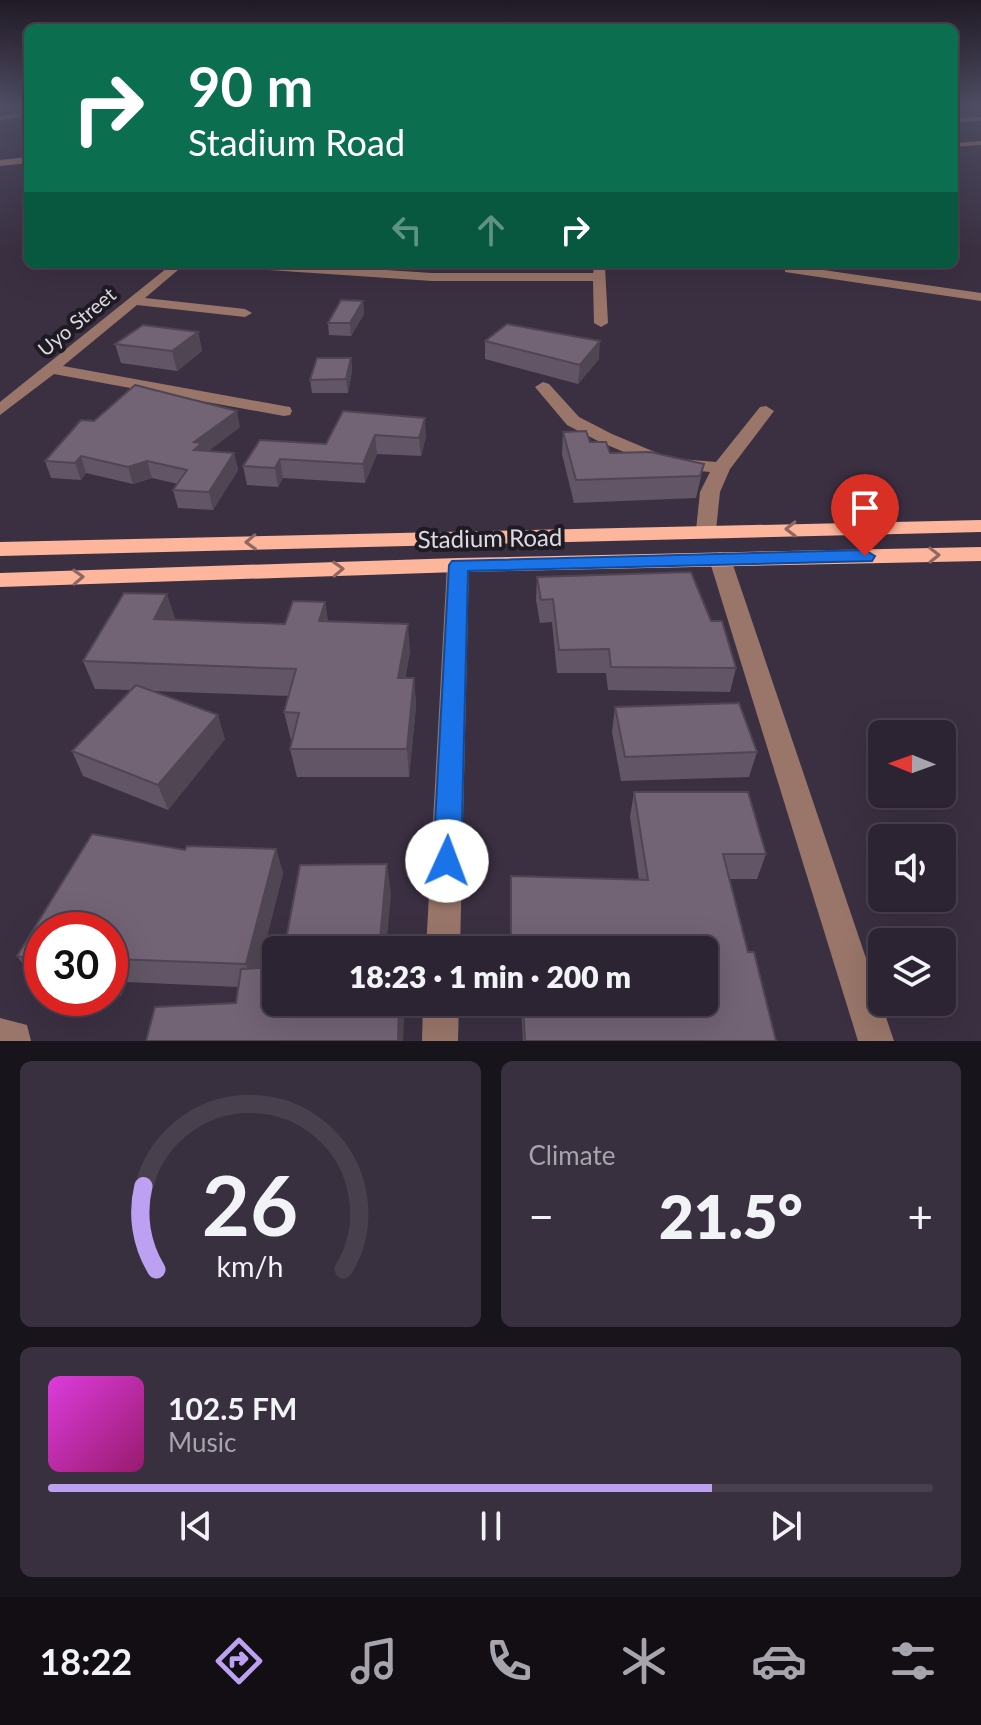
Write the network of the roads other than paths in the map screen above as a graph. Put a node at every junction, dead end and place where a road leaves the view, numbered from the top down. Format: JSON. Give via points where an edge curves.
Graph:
{"nodes":[{"id":1,"x":24,"y":160,"type":"edge"},
{"id":2,"x":0,"y":163,"type":"edge"},
{"id":3,"x":174,"y":268,"type":"edge"},
{"id":4,"x":354,"y":268,"type":"edge"},
{"id":5,"x":860,"y":268,"type":"edge"},
{"id":6,"x":789,"y":269,"type":"dead end"},
{"id":7,"x":598,"y":271,"type":"edge"},
{"id":8,"x":981,"y":290,"type":"edge"},
{"id":9,"x":981,"y":297,"type":"edge"},
{"id":10,"x":134,"y":301,"type":"junction"},
{"id":11,"x":245,"y":313,"type":"dead end"},
{"id":12,"x":601,"y":323,"type":"dead end"},
{"id":13,"x":52,"y":369,"type":"junction"},
{"id":14,"x":543,"y":387,"type":"dead end"},
{"id":15,"x":0,"y":410,"type":"edge"},
{"id":16,"x":284,"y":411,"type":"dead end"},
{"id":17,"x":766,"y":411,"type":"dead end"},
{"id":18,"x":721,"y":468,"type":"junction"},
{"id":19,"x":972,"y":526,"type":"edge"},
{"id":20,"x":706,"y":530,"type":"junction"},
{"id":21,"x":981,"y":547,"type":"edge"},
{"id":22,"x":0,"y":549,"type":"edge"},
{"id":23,"x":981,"y":554,"type":"edge"},
{"id":24,"x":720,"y":559,"type":"junction"},
{"id":25,"x":458,"y":565,"type":"junction"},
{"id":26,"x":0,"y":580,"type":"edge"},
{"id":27,"x":444,"y":936,"type":"edge"},
{"id":28,"x":441,"y":1016,"type":"edge"},
{"id":29,"x":440,"y":1041,"type":"edge"},
{"id":30,"x":876,"y":1041,"type":"edge"}],
"edges":[{"from":1,"to":2,"type":"street"},
{"from":3,"to":10,"type":"street","name":"Uyo Street"},
{"from":4,"to":7,"type":"street","via":[[432,277]]},
{"from":5,"to":8,"type":"street"},
{"from":6,"to":9,"type":"street"},
{"from":7,"to":12,"type":"street"},
{"from":10,"to":11,"type":"street"},
{"from":10,"to":13,"type":"street","name":"Uyo Street"},
{"from":13,"to":15,"type":"street","name":"Uyo Street"},
{"from":13,"to":16,"type":"street"},
{"from":14,"to":18,"type":"street","via":[[573,421],[606,438],[666,463]]},
{"from":17,"to":18,"type":"street"},
{"from":18,"to":20,"type":"street","via":[[710,492]]},
{"from":19,"to":20,"type":"main road","name":"Stadium Road","one_way":true},
{"from":19,"to":21,"type":"main road"},
{"from":20,"to":22,"type":"main road","name":"Stadium Road","one_way":true},
{"from":24,"to":23,"type":"main road","name":"Stadium Road","one_way":true},
{"from":24,"to":25,"type":"main road","name":"Stadium Road"},
{"from":24,"to":30,"type":"street"},
{"from":26,"to":25,"type":"main road","name":"Stadium Road","one_way":true},
{"from":25,"to":27,"type":"street"},
{"from":28,"to":29,"type":"street"}]}
